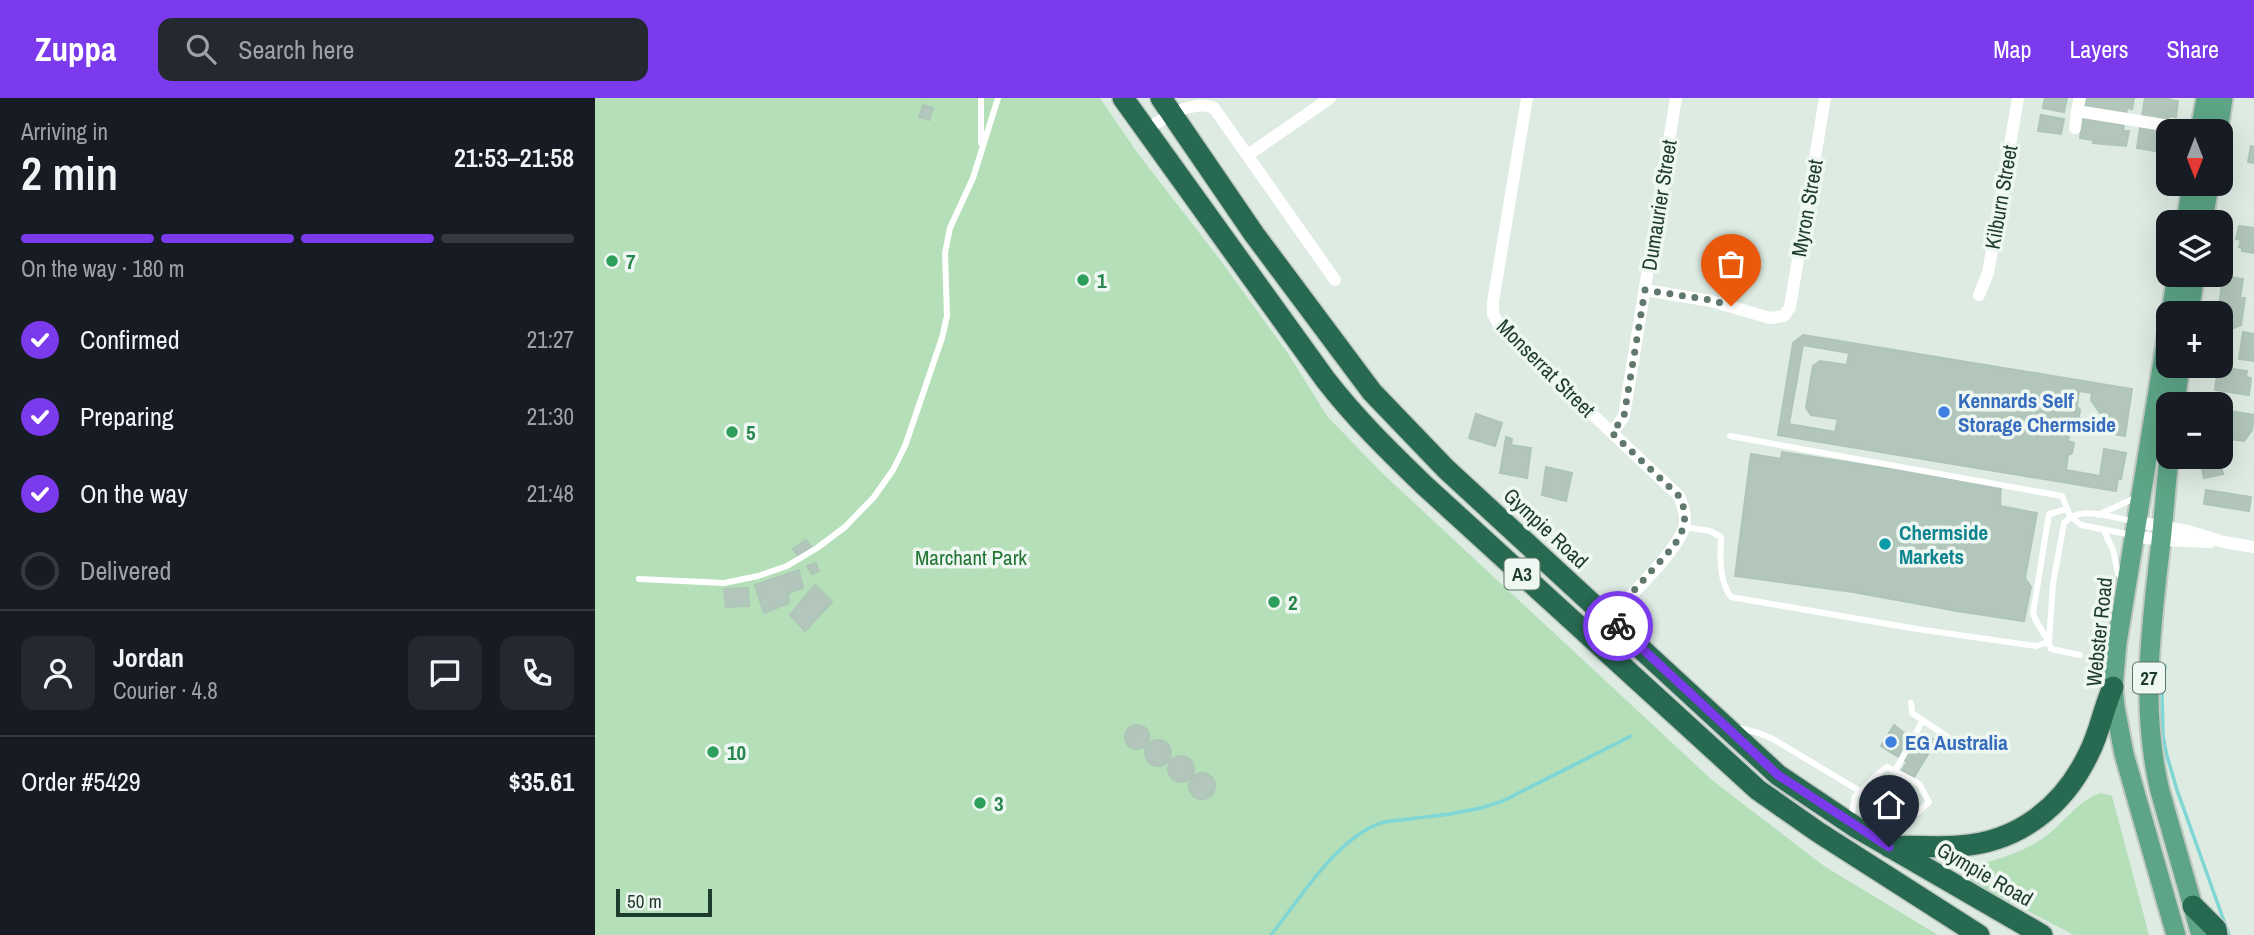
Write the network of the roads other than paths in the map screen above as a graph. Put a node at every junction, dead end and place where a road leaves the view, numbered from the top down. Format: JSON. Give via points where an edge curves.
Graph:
{"nodes":[{"id":1,"x":981,"y":98,"type":"edge"},
{"id":2,"x":998,"y":98,"type":"edge"},
{"id":3,"x":1123,"y":98,"type":"edge"},
{"id":4,"x":1330,"y":98,"type":"edge"},
{"id":5,"x":1527,"y":98,"type":"edge"},
{"id":6,"x":1676,"y":98,"type":"edge"},
{"id":7,"x":1825,"y":98,"type":"edge"},
{"id":8,"x":2018,"y":98,"type":"edge"},
{"id":9,"x":2206,"y":98,"type":"edge"},
{"id":10,"x":2223,"y":98,"type":"edge"},
{"id":11,"x":2078,"y":104,"type":"edge"},
{"id":12,"x":1166,"y":106,"type":"edge"},
{"id":13,"x":2202,"y":119,"type":"edge"},
{"id":14,"x":2220,"y":119,"type":"edge"},
{"id":15,"x":2156,"y":123,"type":"edge"},
{"id":16,"x":2075,"y":128,"type":"dead end"},
{"id":17,"x":1146,"y":130,"type":"junction"},
{"id":18,"x":981,"y":149,"type":"junction"},
{"id":19,"x":1248,"y":156,"type":"junction"},
{"id":20,"x":1335,"y":280,"type":"dead end"},
{"id":21,"x":1645,"y":290,"type":"junction"},
{"id":22,"x":1979,"y":295,"type":"dead end"},
{"id":23,"x":2160,"y":378,"type":"edge"},
{"id":24,"x":1612,"y":433,"type":"junction"},
{"id":25,"x":1730,"y":436,"type":"dead end"},
{"id":26,"x":2168,"y":469,"type":"edge"},
{"id":27,"x":2141,"y":494,"type":"junction"},
{"id":28,"x":2069,"y":512,"type":"junction"},
{"id":29,"x":2098,"y":515,"type":"junction"},
{"id":30,"x":1684,"y":527,"type":"junction"},
{"id":31,"x":2103,"y":529,"type":"junction"},
{"id":32,"x":2136,"y":529,"type":"junction"},
{"id":33,"x":2162,"y":533,"type":"junction"},
{"id":34,"x":2254,"y":547,"type":"edge"},
{"id":35,"x":639,"y":579,"type":"dead end"},
{"id":36,"x":2126,"y":586,"type":"junction"},
{"id":37,"x":1609,"y":618,"type":"junction"},
{"id":38,"x":2049,"y":642,"type":"junction"},
{"id":39,"x":2080,"y":655,"type":"dead end"},
{"id":40,"x":2113,"y":687,"type":"junction"},
{"id":41,"x":1911,"y":703,"type":"dead end"},
{"id":42,"x":1718,"y":720,"type":"junction"},
{"id":43,"x":1923,"y":720,"type":"junction"},
{"id":44,"x":1963,"y":748,"type":"dead end"},
{"id":45,"x":1895,"y":771,"type":"junction"},
{"id":46,"x":1861,"y":792,"type":"junction"},
{"id":47,"x":1847,"y":821,"type":"junction"},
{"id":48,"x":1889,"y":847,"type":"junction"},
{"id":49,"x":2193,"y":906,"type":"junction"},
{"id":50,"x":1979,"y":935,"type":"edge"},
{"id":51,"x":2042,"y":935,"type":"edge"},
{"id":52,"x":2176,"y":935,"type":"edge"},
{"id":53,"x":2201,"y":935,"type":"edge"},
{"id":54,"x":2217,"y":935,"type":"edge"}],
"edges":[{"from":1,"to":18,"type":"lane"},
{"from":2,"to":18,"type":"lane"},
{"from":3,"to":17,"type":"highway","number":"A3"},
{"from":4,"to":19,"type":"street"},
{"from":5,"to":24,"type":"street","name":"Monserrat Street","via":[[1493,314],[1500,327]]},
{"from":6,"to":21,"type":"street","name":"Dumaurier Street"},
{"from":7,"to":21,"type":"street","name":"Myron Street","via":[[1790,307],[1784,316],[1770,318],[1711,300]]},
{"from":8,"to":22,"type":"street","name":"Kilburn Street","via":[[1988,273]]},
{"from":9,"to":13,"type":"main road"},
{"from":10,"to":14,"type":"main road"},
{"from":11,"to":15,"type":"street"},
{"from":11,"to":16,"type":"street"},
{"from":12,"to":17,"type":"street"},
{"from":12,"to":19,"type":"street","via":[[1210,105]]},
{"from":12,"to":37,"type":"highway","name":"Gympie Road","number":"A3","via":[[1372,392],[1446,469]]},
{"from":17,"to":50,"type":"highway","number":"A3","via":[[1348,408],[1424,485],[1758,790]]},
{"from":18,"to":35,"type":"lane","via":[[950,228],[942,338],[905,446],[874,497],[845,527],[777,570],[724,583]]},
{"from":19,"to":20,"type":"street"},
{"from":21,"to":24,"type":"street","name":"Dumaurier Street","via":[[1624,416]]},
{"from":23,"to":27,"type":"main road","name":"Webster Road","number":"27"},
{"from":24,"to":30,"type":"street","name":"Monserrat Street","via":[[1679,496],[1685,511]]},
{"from":25,"to":28,"type":"lane","via":[[2062,496]]},
{"from":26,"to":33,"type":"main road","number":"27"},
{"from":27,"to":29,"type":"lane"},
{"from":27,"to":32,"type":"main road","name":"Webster Road","number":"27"},
{"from":28,"to":29,"type":"lane"},
{"from":28,"to":31,"type":"lane","via":[[2081,525]]},
{"from":28,"to":38,"type":"lane","via":[[2053,584]]},
{"from":28,"to":38,"type":"lane","via":[[2049,514],[2033,613]]},
{"from":29,"to":32,"type":"lane"},
{"from":30,"to":37,"type":"street","via":[[1674,546]]},
{"from":30,"to":38,"type":"lane","via":[[1721,537],[1723,579],[1731,597],[1987,640],[2036,646]]},
{"from":31,"to":32,"type":"lane"},
{"from":31,"to":36,"type":"lane"},
{"from":32,"to":33,"type":"street"},
{"from":32,"to":36,"type":"main road","name":"Webster Road","number":"27"},
{"from":33,"to":34,"type":"street"},
{"from":33,"to":49,"type":"main road","number":"27","via":[[2149,660],[2149,724],[2157,780]]},
{"from":36,"to":40,"type":"main road","name":"Webster Road","number":"27"},
{"from":37,"to":42,"type":"highway","name":"Gympie Road","number":"A3"},
{"from":38,"to":39,"type":"lane","via":[[2051,649]]},
{"from":40,"to":48,"type":"highway","via":[[2080,772],[2068,791],[2031,822],[2005,836],[1969,845]]},
{"from":40,"to":52,"type":"main road","name":"Webster Road","number":"27","via":[[2125,754]]},
{"from":41,"to":43,"type":"lane","via":[[1912,713]]},
{"from":42,"to":46,"type":"lane","via":[[1773,740]]},
{"from":42,"to":47,"type":"highway","name":"Gympie Road","number":"A3","via":[[1778,775]]},
{"from":43,"to":44,"type":"lane"},
{"from":43,"to":45,"type":"lane"},
{"from":45,"to":46,"type":"lane","via":[[1887,766]]},
{"from":45,"to":46,"type":"lane","via":[[1919,784],[1929,802],[1917,813],[1898,814]]},
{"from":46,"to":47,"type":"lane","via":[[1855,796]]},
{"from":47,"to":48,"type":"highway","name":"Gympie Road","number":"A3"},
{"from":48,"to":51,"type":"highway","name":"Gympie Road","number":"A3"},
{"from":49,"to":53,"type":"main road","number":"27"},
{"from":49,"to":54,"type":"highway"}]}
